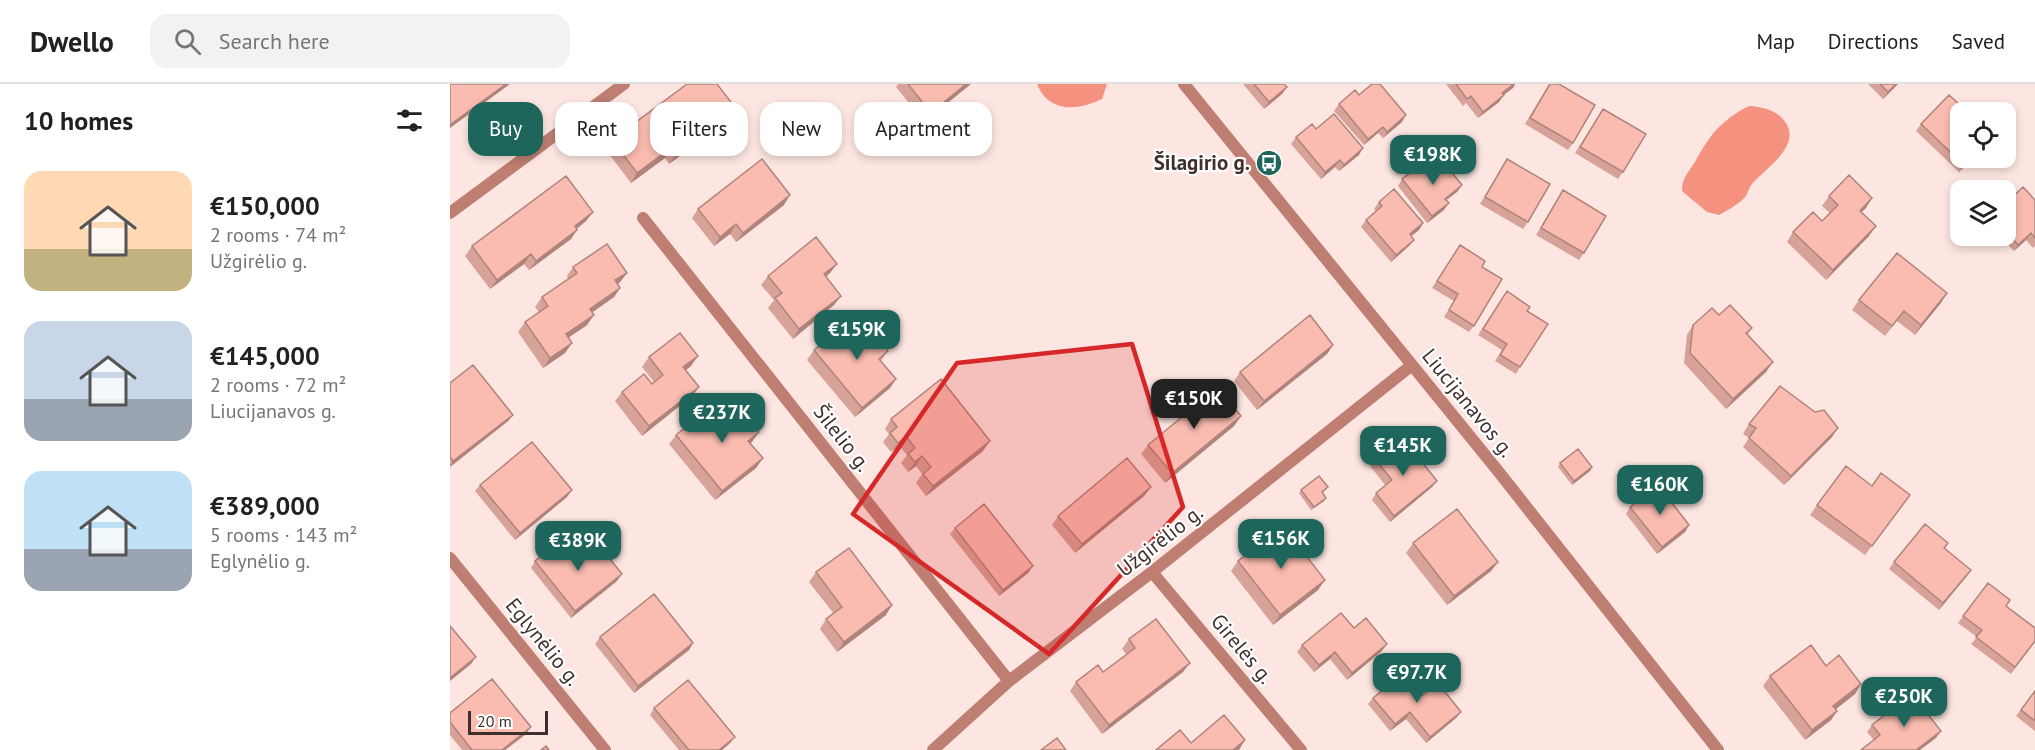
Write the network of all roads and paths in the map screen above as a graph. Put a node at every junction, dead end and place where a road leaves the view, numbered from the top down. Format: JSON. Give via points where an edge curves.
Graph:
{"nodes":[{"id":1,"x":624,"y":84,"type":"edge"},
{"id":2,"x":1184,"y":84,"type":"edge"},
{"id":3,"x":450,"y":213,"type":"edge"},
{"id":4,"x":643,"y":218,"type":"dead end"},
{"id":5,"x":1412,"y":365,"type":"junction"},
{"id":6,"x":450,"y":558,"type":"edge"},
{"id":7,"x":1152,"y":572,"type":"junction"},
{"id":8,"x":1009,"y":681,"type":"junction"},
{"id":9,"x":605,"y":750,"type":"edge"},
{"id":10,"x":933,"y":750,"type":"edge"},
{"id":11,"x":1301,"y":750,"type":"edge"},
{"id":12,"x":1718,"y":750,"type":"edge"}],
"edges":[{"from":1,"to":3,"type":"street"},
{"from":2,"to":5,"type":"street","name":"Liucijanavos g."},
{"from":4,"to":8,"type":"street","name":"Šilelio g."},
{"from":5,"to":7,"type":"street","name":"Užgirėlio g."},
{"from":5,"to":12,"type":"street","name":"Liucijanavos g."},
{"from":6,"to":9,"type":"street","name":"Eglynėlio g."},
{"from":7,"to":8,"type":"street","name":"Užgirėlio g."},
{"from":7,"to":11,"type":"street","name":"Girelės g."},
{"from":8,"to":10,"type":"street","name":"Užgirėlio g."}]}
